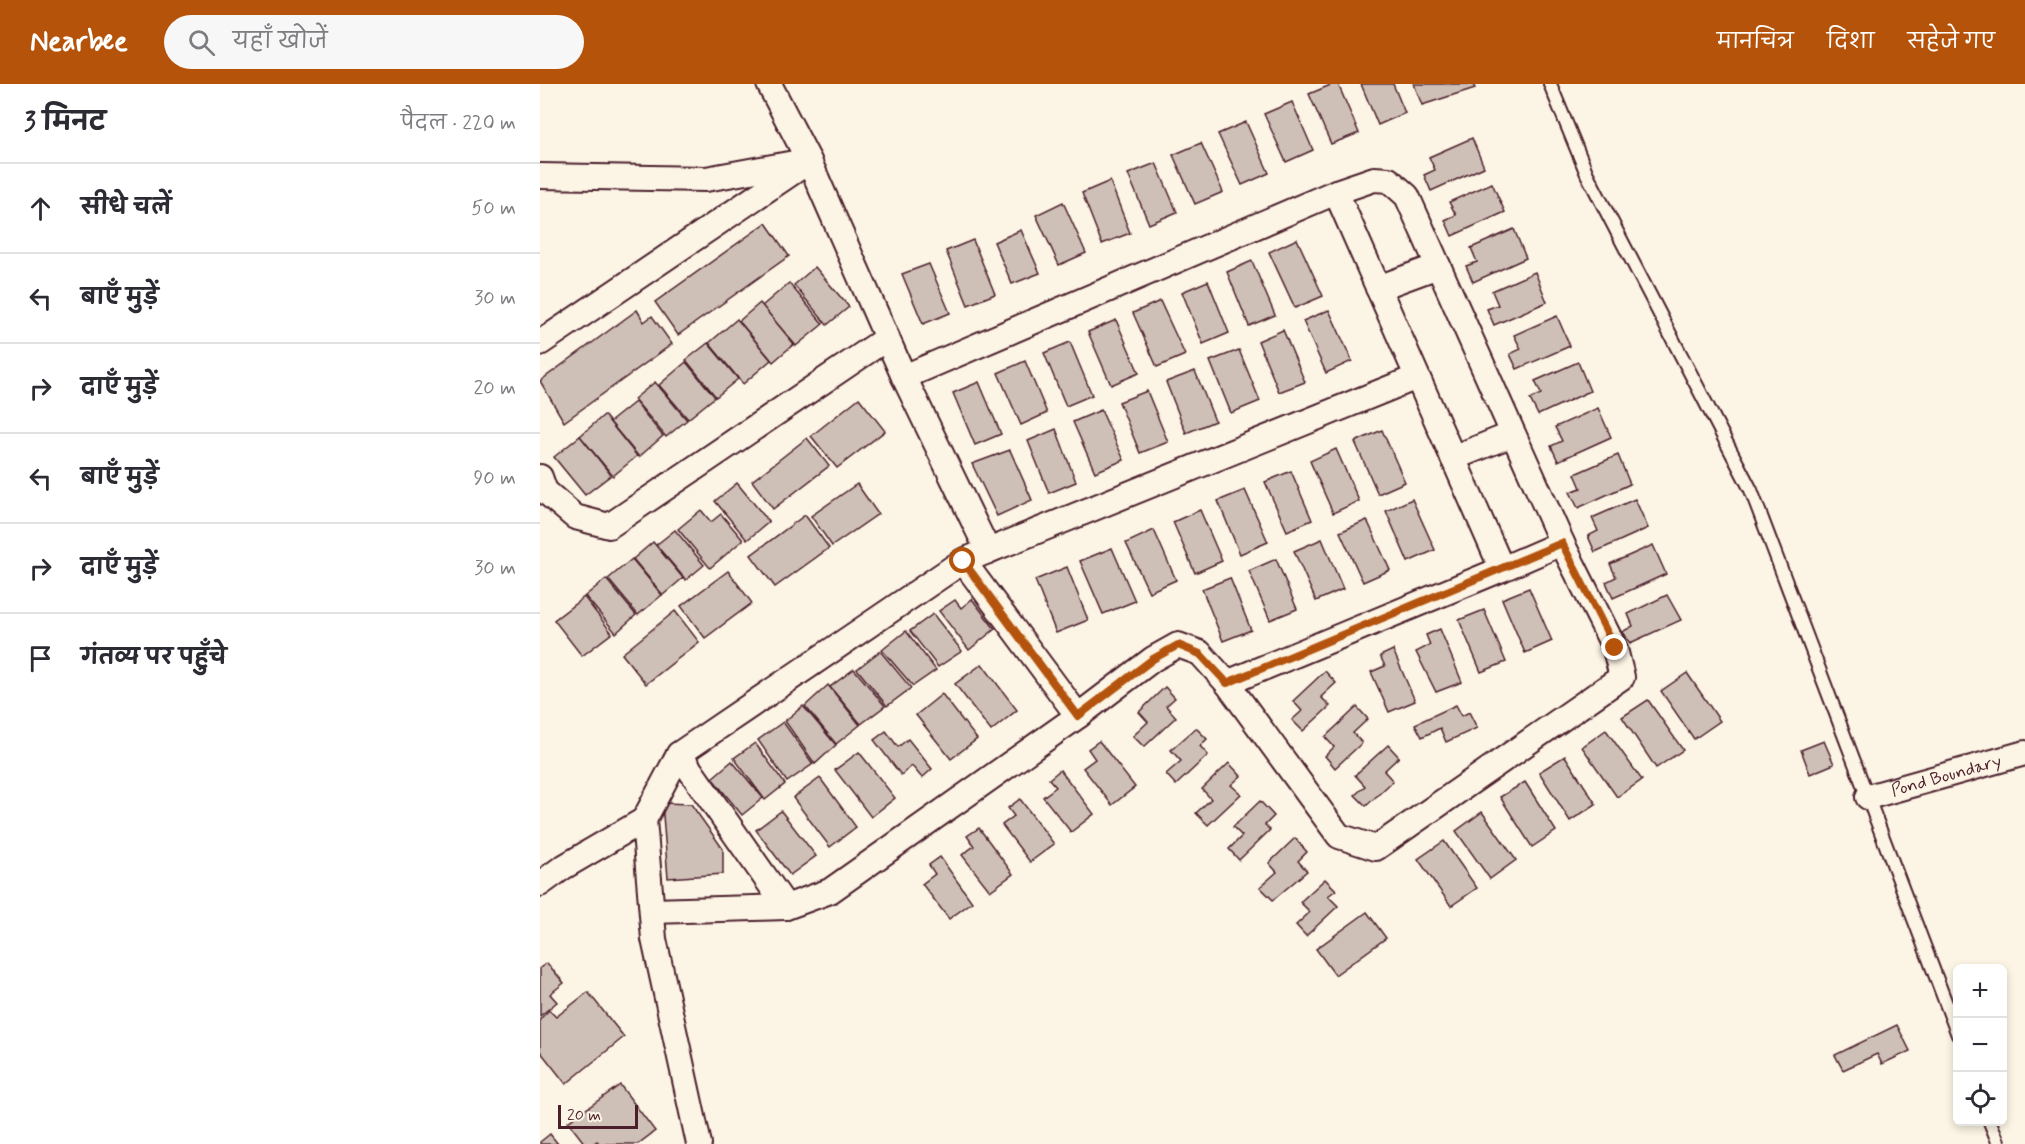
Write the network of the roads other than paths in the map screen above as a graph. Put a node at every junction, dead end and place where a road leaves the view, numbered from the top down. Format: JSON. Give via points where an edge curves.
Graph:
{"nodes":[{"id":1,"x":769,"y":84,"type":"edge"},
{"id":2,"x":1550,"y":84,"type":"edge"},
{"id":3,"x":809,"y":161,"type":"junction"},
{"id":4,"x":540,"y":176,"type":"edge"},
{"id":5,"x":1336,"y":192,"type":"junction"},
{"id":6,"x":1438,"y":266,"type":"junction"},
{"id":7,"x":1378,"y":288,"type":"junction"},
{"id":8,"x":887,"y":338,"type":"junction"},
{"id":9,"x":540,"y":343,"type":"edge"},
{"id":10,"x":904,"y":376,"type":"junction"},
{"id":11,"x":1417,"y":377,"type":"junction"},
{"id":12,"x":1513,"y":434,"type":"junction"},
{"id":13,"x":1453,"y":458,"type":"junction"},
{"id":14,"x":540,"y":477,"type":"edge"},
{"id":15,"x":1562,"y":543,"type":"junction"},
{"id":16,"x":988,"y":551,"type":"junction"},
{"id":17,"x":963,"y":561,"type":"junction"},
{"id":18,"x":1502,"y":569,"type":"junction"},
{"id":19,"x":1227,"y":683,"type":"junction"},
{"id":20,"x":1078,"y":716,"type":"junction"},
{"id":21,"x":2025,"y":753,"type":"edge"},
{"id":22,"x":679,"y":754,"type":"junction"},
{"id":23,"x":1868,"y":797,"type":"junction"},
{"id":24,"x":644,"y":820,"type":"junction"},
{"id":25,"x":540,"y":884,"type":"edge"},
{"id":26,"x":786,"y":907,"type":"junction"},
{"id":27,"x":652,"y":911,"type":"junction"},
{"id":28,"x":1953,"y":1022,"type":"edge"},
{"id":29,"x":1992,"y":1126,"type":"edge"},
{"id":30,"x":699,"y":1144,"type":"edge"},
{"id":31,"x":1999,"y":1144,"type":"edge"}],
"edges":[{"from":1,"to":3,"type":"street"},
{"from":2,"to":23,"type":"lane","via":[[1587,174],[1751,490]]},
{"from":3,"to":4,"type":"street","via":[[706,179]]},
{"from":3,"to":8,"type":"street"},
{"from":3,"to":9,"type":"street"},
{"from":5,"to":6,"type":"street","via":[[1374,179],[1389,180],[1407,196]]},
{"from":5,"to":7,"type":"street"},
{"from":5,"to":10,"type":"street"},
{"from":6,"to":7,"type":"street"},
{"from":6,"to":12,"type":"street"},
{"from":7,"to":11,"type":"street"},
{"from":8,"to":10,"type":"street"},
{"from":8,"to":14,"type":"street","via":[[609,526],[574,518],[545,491]]},
{"from":10,"to":16,"type":"street"},
{"from":11,"to":13,"type":"street"},
{"from":11,"to":16,"type":"street"},
{"from":12,"to":13,"type":"street"},
{"from":12,"to":15,"type":"street"},
{"from":13,"to":18,"type":"street"},
{"from":15,"to":18,"type":"street"},
{"from":15,"to":19,"type":"street","via":[[1615,648],[1622,677],[1376,848],[1339,836]]},
{"from":16,"to":17,"type":"street"},
{"from":17,"to":20,"type":"street"},
{"from":17,"to":22,"type":"street"},
{"from":18,"to":19,"type":"street"},
{"from":19,"to":20,"type":"street","via":[[1200,654],[1178,645],[1153,659]]},
{"from":20,"to":26,"type":"street","via":[[830,891]]},
{"from":21,"to":23,"type":"street","name":"Pond Boundary"},
{"from":22,"to":24,"type":"street"},
{"from":22,"to":26,"type":"street"},
{"from":23,"to":28,"type":"lane"},
{"from":24,"to":25,"type":"street"},
{"from":24,"to":27,"type":"street"},
{"from":26,"to":27,"type":"street"},
{"from":27,"to":30,"type":"street","via":[[662,982]]},
{"from":29,"to":31,"type":"lane"}]}
